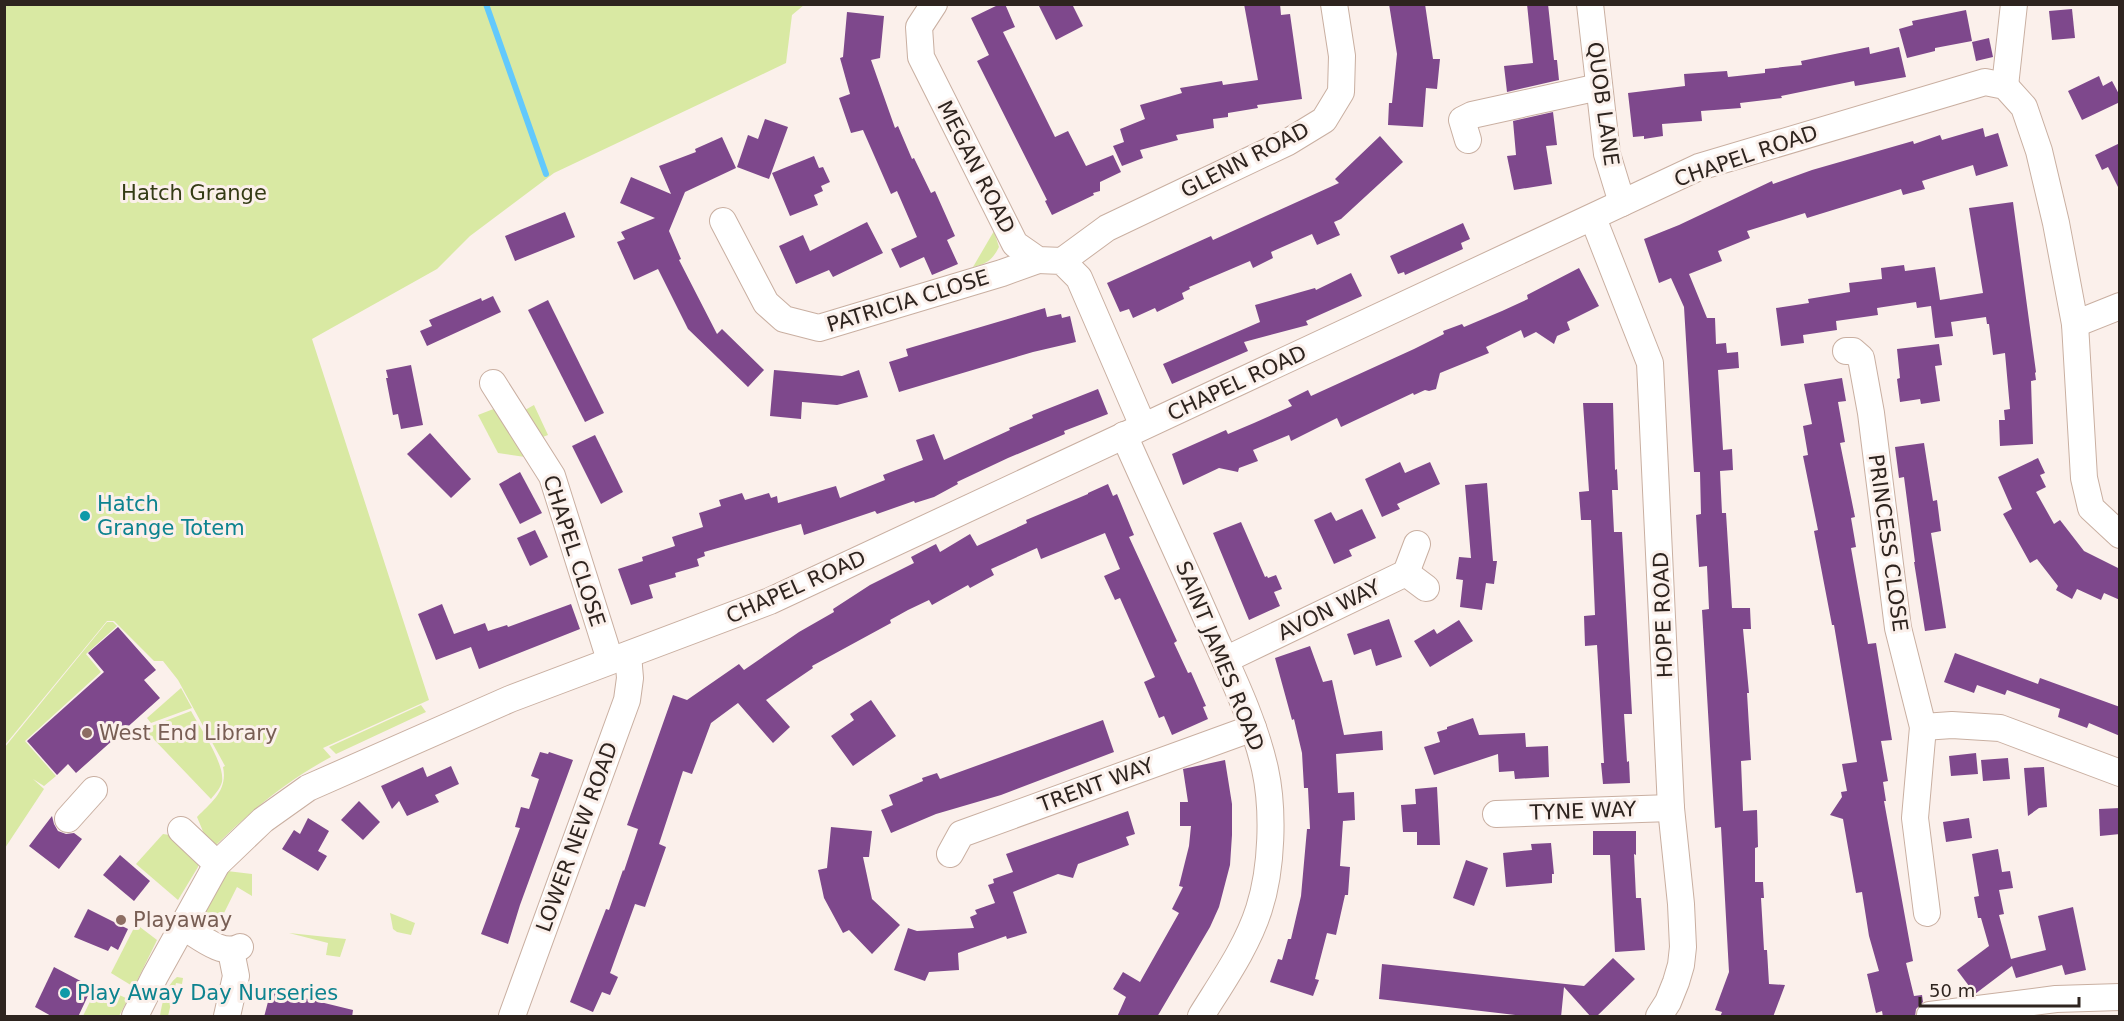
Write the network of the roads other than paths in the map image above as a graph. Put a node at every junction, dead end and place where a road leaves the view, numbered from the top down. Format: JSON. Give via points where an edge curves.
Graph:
{"nodes":[{"id":1,"x":933,"y":4,"type":"edge"},
{"id":2,"x":1334,"y":4,"type":"edge"},
{"id":3,"x":1590,"y":4,"type":"edge"},
{"id":4,"x":2014,"y":4,"type":"edge"},
{"id":5,"x":2005,"y":86,"type":"junction"},
{"id":6,"x":1599,"y":87,"type":"junction"},
{"id":7,"x":1468,"y":140,"type":"dead end"},
{"id":8,"x":1622,"y":203,"type":"junction"},
{"id":9,"x":1593,"y":218,"type":"junction"},
{"id":10,"x":723,"y":221,"type":"dead end"},
{"id":11,"x":1050,"y":260,"type":"junction"},
{"id":12,"x":2120,"y":306,"type":"edge"},
{"id":13,"x":2075,"y":324,"type":"junction"},
{"id":14,"x":1854,"y":355,"type":"dead end"},
{"id":15,"x":493,"y":383,"type":"dead end"},
{"id":16,"x":1133,"y":431,"type":"junction"},
{"id":17,"x":2120,"y":535,"type":"edge"},
{"id":18,"x":1417,"y":544,"type":"dead end"},
{"id":19,"x":619,"y":658,"type":"junction"},
{"id":20,"x":1225,"y":660,"type":"junction"},
{"id":21,"x":1923,"y":727,"type":"junction"},
{"id":22,"x":1253,"y":728,"type":"junction"},
{"id":23,"x":2120,"y":772,"type":"edge"},
{"id":24,"x":94,"y":790,"type":"dead end"},
{"id":25,"x":1671,"y":808,"type":"junction"},
{"id":26,"x":1496,"y":814,"type":"dead end"},
{"id":27,"x":68,"y":819,"type":"dead end"},
{"id":28,"x":181,"y":830,"type":"dead end"},
{"id":29,"x":950,"y":854,"type":"dead end"},
{"id":30,"x":217,"y":864,"type":"junction"},
{"id":31,"x":1927,"y":913,"type":"dead end"},
{"id":32,"x":182,"y":926,"type":"junction"},
{"id":33,"x":2120,"y":997,"type":"edge"},
{"id":34,"x":1930,"y":1015,"type":"edge"},
{"id":35,"x":135,"y":1017,"type":"edge"},
{"id":36,"x":227,"y":1017,"type":"edge"},
{"id":37,"x":512,"y":1017,"type":"edge"},
{"id":38,"x":1201,"y":1017,"type":"edge"},
{"id":39,"x":1659,"y":1017,"type":"edge"}],
"edges":[{"from":1,"to":11,"type":"street","name":"MEGAN ROAD","via":[[919,27],[921,57],[1015,244]]},
{"from":2,"to":11,"type":"street","name":"GLENN ROAD","via":[[1342,56],[1341,92],[1324,120]]},
{"from":3,"to":6,"type":"street","name":"QUOB LANE"},
{"from":4,"to":5,"type":"street"},
{"from":5,"to":8,"type":"street","name":"CHAPEL ROAD","via":[[1985,82],[1963,87],[1699,167]]},
{"from":5,"to":13,"type":"street","via":[[2024,107],[2039,151]]},
{"from":6,"to":7,"type":"street","via":[[1472,115],[1462,120]]},
{"from":6,"to":8,"type":"street","name":"QUOB LANE","via":[[1607,154]]},
{"from":8,"to":9,"type":"street","name":"CHAPEL ROAD"},
{"from":9,"to":16,"type":"street","name":"CHAPEL ROAD"},
{"from":9,"to":25,"type":"street","name":"HOPE ROAD","via":[[1650,363]]},
{"from":10,"to":11,"type":"street","name":"PATRICIA CLOSE","via":[[766,303],[784,319],[819,328]]},
{"from":11,"to":16,"type":"street","name":"MEGAN ROAD","via":[[1079,278]]},
{"from":12,"to":13,"type":"street"},
{"from":13,"to":17,"type":"street","via":[[2084,478],[2091,508]]},
{"from":14,"to":21,"type":"street","name":"PRINCESS CLOSE","via":[[1871,413],[1898,628]]},
{"from":15,"to":19,"type":"street","name":"CHAPEL CLOSE","via":[[552,476]]},
{"from":16,"to":19,"type":"street","name":"CHAPEL ROAD","via":[[770,602]]},
{"from":16,"to":20,"type":"street","name":"SAINT JAMES ROAD"},
{"from":18,"to":20,"type":"street","name":"AVON WAY","via":[[1416,580]]},
{"from":19,"to":30,"type":"street","name":"CHAPEL ROAD","via":[[510,699],[308,788],[263,820]]},
{"from":19,"to":37,"type":"street","name":"LOWER NEW ROAD","via":[[630,678],[627,700]]},
{"from":20,"to":22,"type":"street","name":"SAINT JAMES ROAD"},
{"from":21,"to":23,"type":"street","via":[[2000,728]]},
{"from":21,"to":31,"type":"street","name":"PRINCESS CLOSE","via":[[1915,818]]},
{"from":22,"to":29,"type":"street","name":"TRENT WAY","via":[[961,834]]},
{"from":22,"to":38,"type":"street","name":"SAINT JAMES ROAD","via":[[1265,769],[1268,800],[1270,835],[1265,880],[1250,930]]},
{"from":24,"to":27,"type":"street"},
{"from":25,"to":26,"type":"street","name":"TYNE WAY"},
{"from":25,"to":39,"type":"street","name":"HOPE ROAD","via":[[1683,946],[1676,982]]},
{"from":28,"to":30,"type":"street"},
{"from":30,"to":32,"type":"street","name":"CHAPEL ROAD"},
{"from":32,"to":35,"type":"street","name":"CHAPEL ROAD"},
{"from":32,"to":36,"type":"street","via":[[222,949],[235,949],[236,976]]},
{"from":33,"to":34,"type":"street","via":[[2087,997]]}]}
